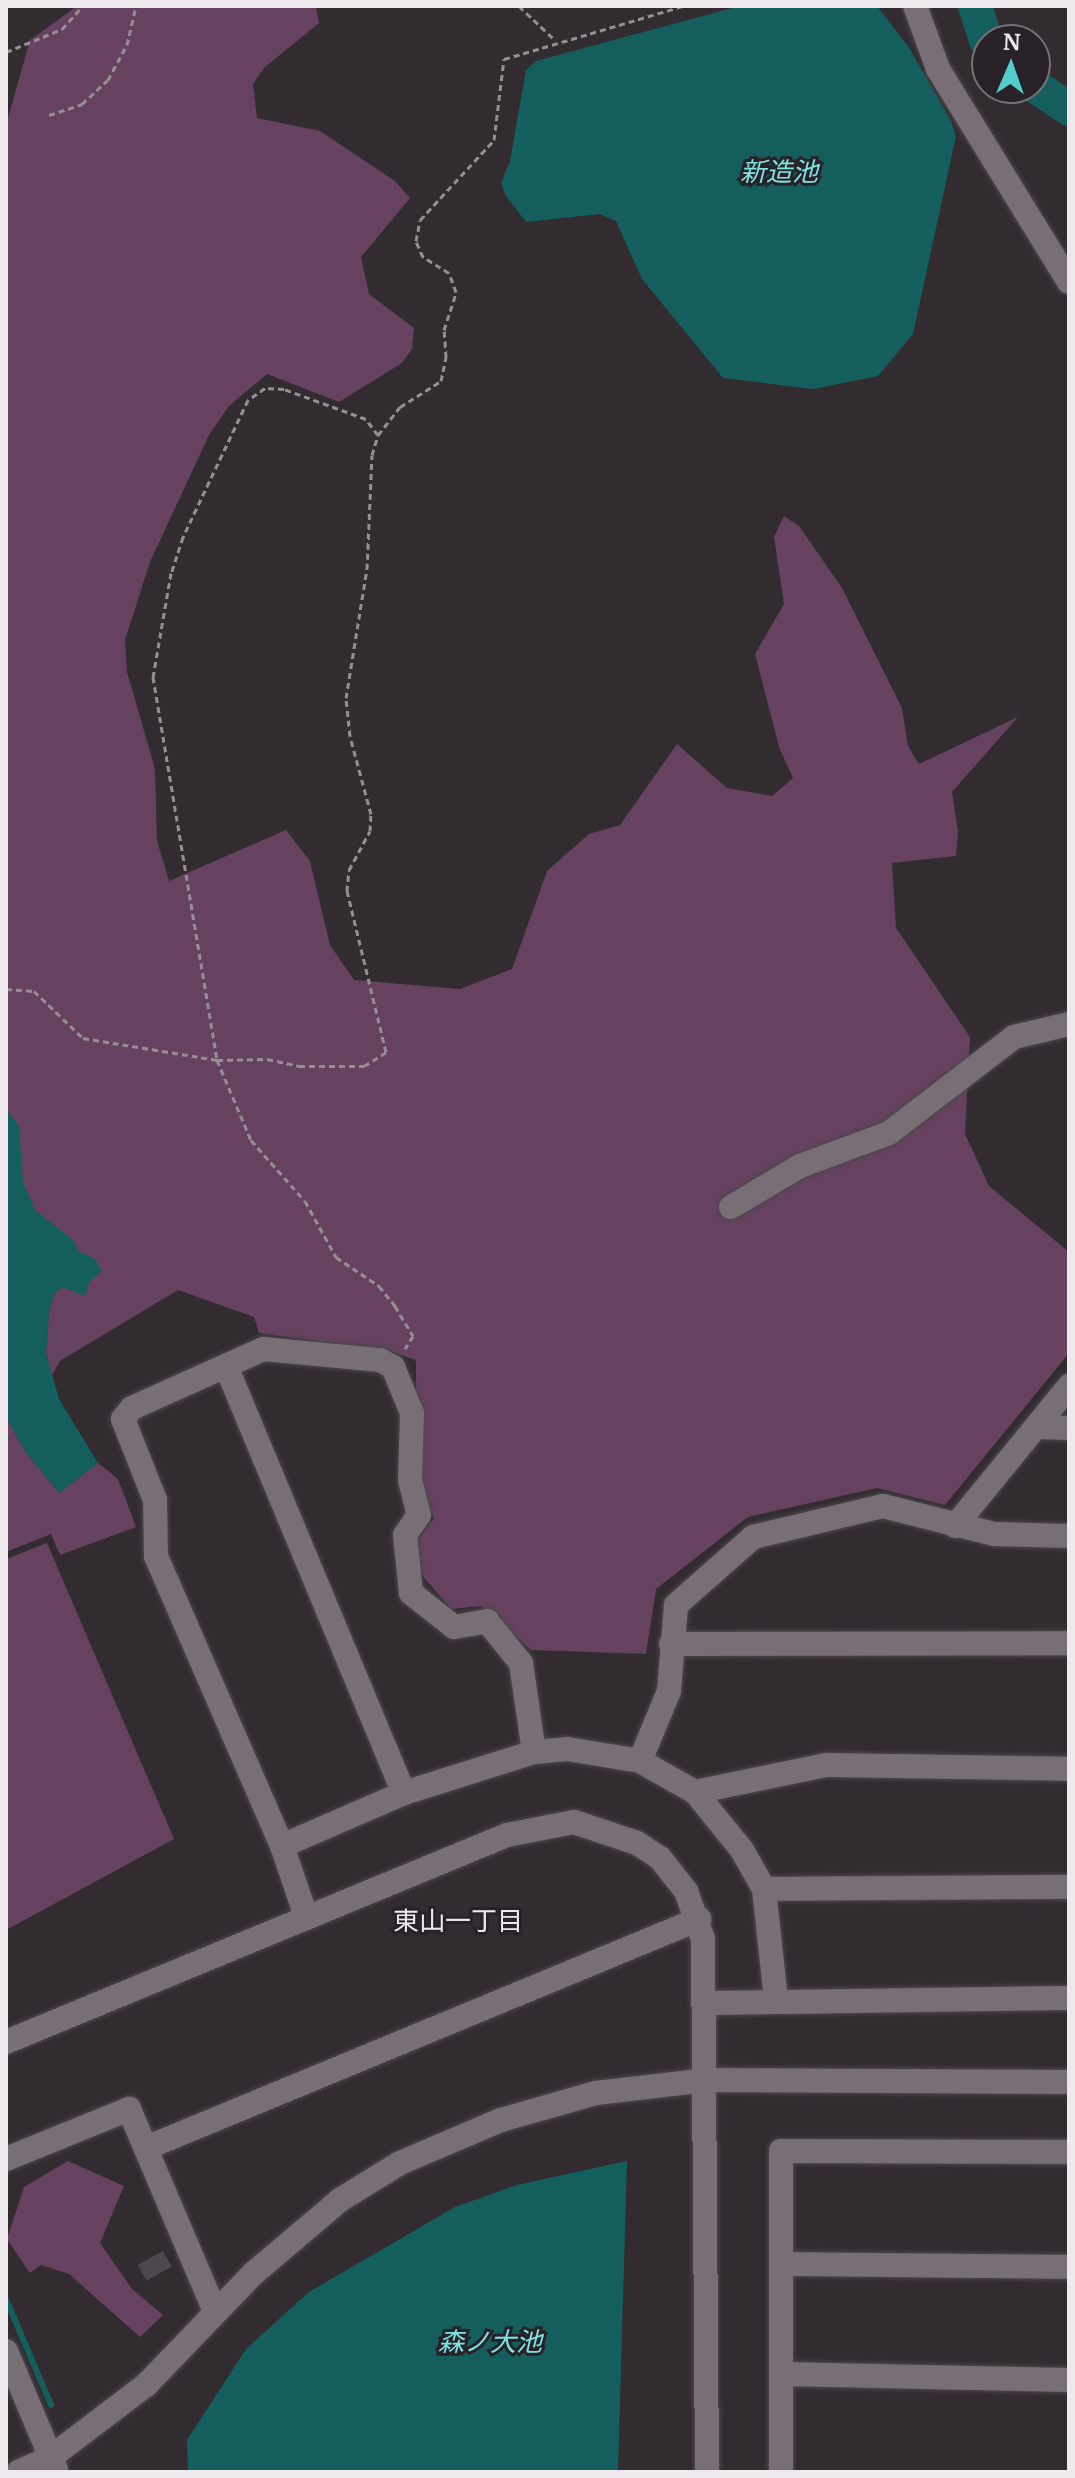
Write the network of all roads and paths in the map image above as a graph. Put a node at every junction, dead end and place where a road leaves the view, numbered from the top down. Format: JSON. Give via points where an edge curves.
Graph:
{"nodes":[{"id":1,"x":83,"y":6,"type":"edge"},
{"id":2,"x":136,"y":6,"type":"edge"},
{"id":3,"x":519,"y":6,"type":"edge"},
{"id":4,"x":683,"y":6,"type":"edge"},
{"id":5,"x":915,"y":6,"type":"edge"},
{"id":6,"x":555,"y":40,"type":"junction"},
{"id":7,"x":6,"y":52,"type":"edge"},
{"id":8,"x":49,"y":115,"type":"dead end"},
{"id":9,"x":1069,"y":282,"type":"edge"},
{"id":10,"x":378,"y":435,"type":"junction"},
{"id":11,"x":6,"y":989,"type":"edge"},
{"id":12,"x":1069,"y":1024,"type":"edge"},
{"id":13,"x":217,"y":1060,"type":"junction"},
{"id":14,"x":731,"y":1207,"type":"dead end"},
{"id":15,"x":226,"y":1366,"type":"junction"},
{"id":16,"x":393,"y":1367,"type":"junction"},
{"id":17,"x":1069,"y":1386,"type":"edge"},
{"id":18,"x":1038,"y":1427,"type":"junction"},
{"id":19,"x":1069,"y":1428,"type":"edge"},
{"id":20,"x":955,"y":1526,"type":"junction"},
{"id":21,"x":1069,"y":1536,"type":"edge"},
{"id":22,"x":1069,"y":1643,"type":"edge"},
{"id":23,"x":671,"y":1644,"type":"junction"},
{"id":24,"x":534,"y":1752,"type":"junction"},
{"id":25,"x":640,"y":1761,"type":"junction"},
{"id":26,"x":1069,"y":1769,"type":"edge"},
{"id":27,"x":695,"y":1792,"type":"junction"},
{"id":28,"x":404,"y":1793,"type":"junction"},
{"id":29,"x":282,"y":1846,"type":"junction"},
{"id":30,"x":1069,"y":1887,"type":"edge"},
{"id":31,"x":764,"y":1889,"type":"junction"},
{"id":32,"x":306,"y":1916,"type":"junction"},
{"id":33,"x":699,"y":1919,"type":"junction"},
{"id":34,"x":1069,"y":1998,"type":"edge"},
{"id":35,"x":776,"y":1999,"type":"junction"},
{"id":36,"x":705,"y":2003,"type":"junction"},
{"id":37,"x":6,"y":2042,"type":"edge"},
{"id":38,"x":706,"y":2080,"type":"junction"},
{"id":39,"x":1069,"y":2082,"type":"edge"},
{"id":40,"x":146,"y":2148,"type":"junction"},
{"id":41,"x":1069,"y":2152,"type":"edge"},
{"id":42,"x":6,"y":2159,"type":"edge"},
{"id":43,"x":783,"y":2264,"type":"junction"},
{"id":44,"x":1069,"y":2267,"type":"edge"},
{"id":45,"x":215,"y":2312,"type":"junction"},
{"id":46,"x":6,"y":2353,"type":"edge"},
{"id":47,"x":782,"y":2374,"type":"junction"},
{"id":48,"x":1069,"y":2380,"type":"edge"},
{"id":49,"x":54,"y":2464,"type":"edge"},
{"id":50,"x":18,"y":2472,"type":"edge"},
{"id":51,"x":707,"y":2472,"type":"edge"},
{"id":52,"x":781,"y":2472,"type":"edge"}],
"edges":[{"from":1,"to":7,"type":"path","via":[[62,29]]},
{"from":2,"to":8,"type":"path","via":[[127,45],[108,80],[82,104]]},
{"from":3,"to":6,"type":"path"},
{"from":4,"to":6,"type":"path"},
{"from":5,"to":9,"type":"street","via":[[938,69]]},
{"from":6,"to":10,"type":"path","via":[[504,59],[494,140],[420,220],[416,241],[423,257],[449,273],[456,292],[444,330],[446,357],[441,381],[400,407]]},
{"from":10,"to":13,"type":"path","via":[[368,479],[362,616],[346,698],[370,831],[349,870],[347,891],[386,1052],[364,1066]]},
{"from":10,"to":13,"type":"path","via":[[366,419],[284,389],[265,388],[248,400],[206,479],[171,573],[153,677]]},
{"from":11,"to":13,"type":"path","via":[[34,991],[83,1038]]},
{"from":12,"to":14,"type":"street","via":[[1014,1037],[889,1133],[800,1166]]},
{"from":13,"to":16,"type":"path","via":[[251,1140],[305,1201],[336,1257],[379,1286],[413,1336]]},
{"from":15,"to":16,"type":"street","via":[[263,1349],[380,1360]]},
{"from":15,"to":28,"type":"street"},
{"from":15,"to":29,"type":"street","via":[[132,1408],[123,1419],[155,1500],[156,1556]]},
{"from":16,"to":24,"type":"street","via":[[412,1413],[410,1480],[419,1515],[405,1535],[411,1593],[454,1627],[487,1621],[521,1663]]},
{"from":17,"to":18,"type":"street"},
{"from":18,"to":19,"type":"street"},
{"from":18,"to":20,"type":"street"},
{"from":20,"to":21,"type":"street","via":[[994,1534]]},
{"from":20,"to":23,"type":"street","via":[[883,1506],[753,1537],[676,1605]]},
{"from":22,"to":23,"type":"street"},
{"from":23,"to":25,"type":"street","via":[[669,1691]]},
{"from":24,"to":25,"type":"street","via":[[567,1749]]},
{"from":24,"to":28,"type":"street"},
{"from":25,"to":27,"type":"street"},
{"from":26,"to":27,"type":"street","via":[[827,1765]]},
{"from":27,"to":31,"type":"street","via":[[742,1850]]},
{"from":28,"to":29,"type":"street"},
{"from":29,"to":32,"type":"street"},
{"from":30,"to":31,"type":"street"},
{"from":31,"to":35,"type":"street"},
{"from":32,"to":33,"type":"street","via":[[507,1835],[574,1822],[615,1833],[660,1858],[686,1891]]},
{"from":32,"to":37,"type":"street"},
{"from":33,"to":36,"type":"street"},
{"from":33,"to":40,"type":"street"},
{"from":34,"to":35,"type":"street"},
{"from":35,"to":36,"type":"street"},
{"from":36,"to":38,"type":"street"},
{"from":38,"to":39,"type":"street"},
{"from":38,"to":45,"type":"street","via":[[544,2105],[400,2163],[293,2237]]},
{"from":38,"to":51,"type":"street"},
{"from":40,"to":42,"type":"street","via":[[129,2109]]},
{"from":40,"to":45,"type":"street"},
{"from":41,"to":43,"type":"street","via":[[781,2151]]},
{"from":43,"to":44,"type":"street"},
{"from":43,"to":47,"type":"street"},
{"from":45,"to":49,"type":"street","via":[[147,2384]]},
{"from":46,"to":49,"type":"street"},
{"from":47,"to":48,"type":"street"},
{"from":47,"to":52,"type":"street"},
{"from":49,"to":50,"type":"street"}]}
